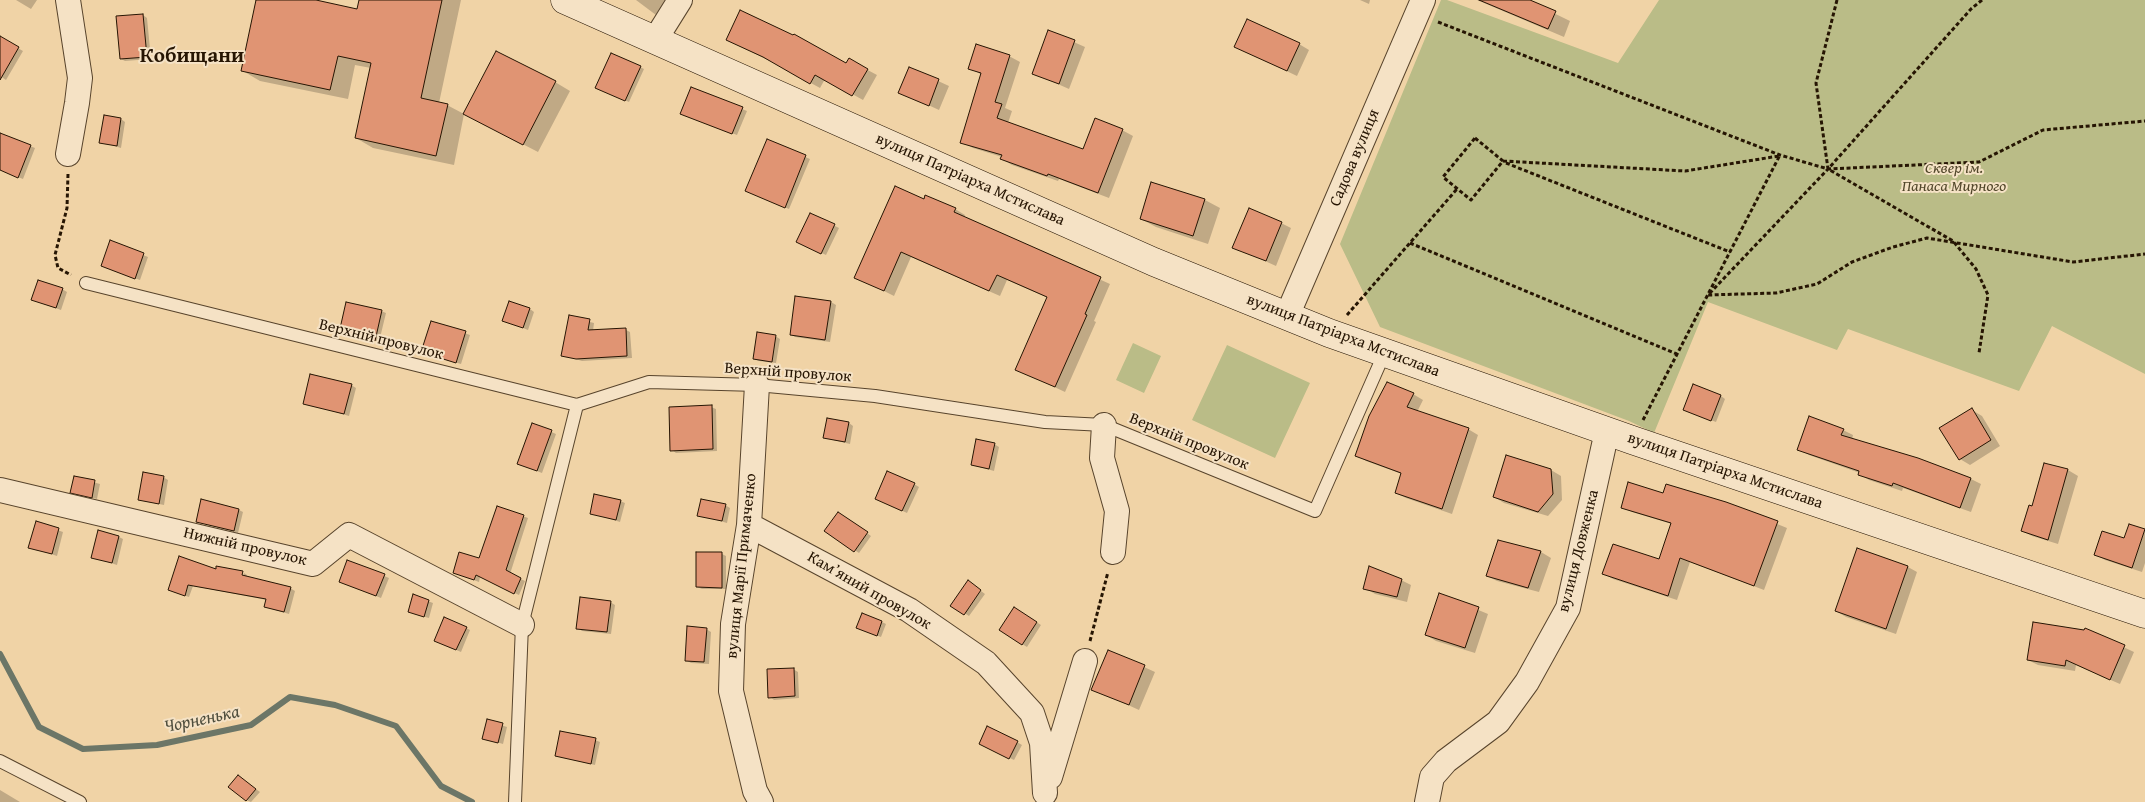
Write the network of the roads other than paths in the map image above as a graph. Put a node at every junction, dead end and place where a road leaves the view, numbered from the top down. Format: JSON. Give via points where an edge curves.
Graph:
{"nodes":[{"id":1,"x":68,"y":0,"type":"edge"},
{"id":2,"x":564,"y":0,"type":"edge"},
{"id":3,"x":680,"y":0,"type":"edge"},
{"id":4,"x":1423,"y":0,"type":"edge"},
{"id":5,"x":655,"y":40,"type":"junction"},
{"id":6,"x":68,"y":154,"type":"road end"},
{"id":7,"x":86,"y":283,"type":"road end"},
{"id":8,"x":1287,"y":316,"type":"junction"},
{"id":9,"x":1384,"y":354,"type":"junction"},
{"id":10,"x":757,"y":385,"type":"junction"},
{"id":11,"x":577,"y":405,"type":"junction"},
{"id":12,"x":1104,"y":424,"type":"junction"},
{"id":13,"x":1620,"y":435,"type":"junction"},
{"id":14,"x":0,"y":490,"type":"edge"},
{"id":15,"x":749,"y":525,"type":"junction"},
{"id":16,"x":1112,"y":552,"type":"road end"},
{"id":17,"x":2145,"y":614,"type":"edge"},
{"id":18,"x":522,"y":625,"type":"junction"},
{"id":19,"x":1085,"y":661,"type":"road end"},
{"id":20,"x":0,"y":761,"type":"edge"},
{"id":21,"x":1048,"y":798,"type":"edge"},
{"id":22,"x":80,"y":802,"type":"edge"},
{"id":23,"x":515,"y":802,"type":"edge"},
{"id":24,"x":761,"y":802,"type":"edge"},
{"id":25,"x":1427,"y":802,"type":"edge"}],
"edges":[{"from":1,"to":6,"type":"street","via":[[80,78]]},
{"from":2,"to":5,"type":"main road","name":"вулиця Патріарха Мстислава"},
{"from":3,"to":5,"type":"street"},
{"from":4,"to":8,"type":"street","name":"Садова вулиця"},
{"from":5,"to":8,"type":"main road","name":"вулиця Патріарха Мстислава","via":[[1154,262]]},
{"from":7,"to":11,"type":"lane","name":"Верхній провулок"},
{"from":8,"to":9,"type":"main road","name":"вулиця Патріарха Мстислава"},
{"from":9,"to":12,"type":"lane","name":"Верхній провулок","via":[[1316,511]]},
{"from":9,"to":13,"type":"main road","name":"вулиця Патріарха Мстислава"},
{"from":10,"to":11,"type":"lane","name":"Верхній провулок","via":[[649,382]]},
{"from":10,"to":12,"type":"lane","name":"Верхній провулок","via":[[875,396],[1045,422]]},
{"from":10,"to":15,"type":"street","name":"вулиця Марії Примаченко"},
{"from":11,"to":18,"type":"lane"},
{"from":12,"to":16,"type":"street","via":[[1102,458],[1117,511]]},
{"from":13,"to":17,"type":"main road","name":"вулиця Патріарха Мстислава"},
{"from":13,"to":25,"type":"street","name":"вулиця Довженка","via":[[1568,608],[1527,682],[1498,722],[1446,761],[1432,777]]},
{"from":14,"to":18,"type":"street","name":"Нижній провулок","via":[[313,564],[349,535]]},
{"from":15,"to":21,"type":"street","name":"Камʼяний провулок","via":[[909,610],[986,663],[1032,714],[1042,743]]},
{"from":15,"to":24,"type":"street","name":"вулиця Марії Примаченко","via":[[733,624],[731,691],[755,792]]},
{"from":18,"to":23,"type":"lane"},
{"from":19,"to":21,"type":"street"},
{"from":20,"to":22,"type":"lane"}]}
